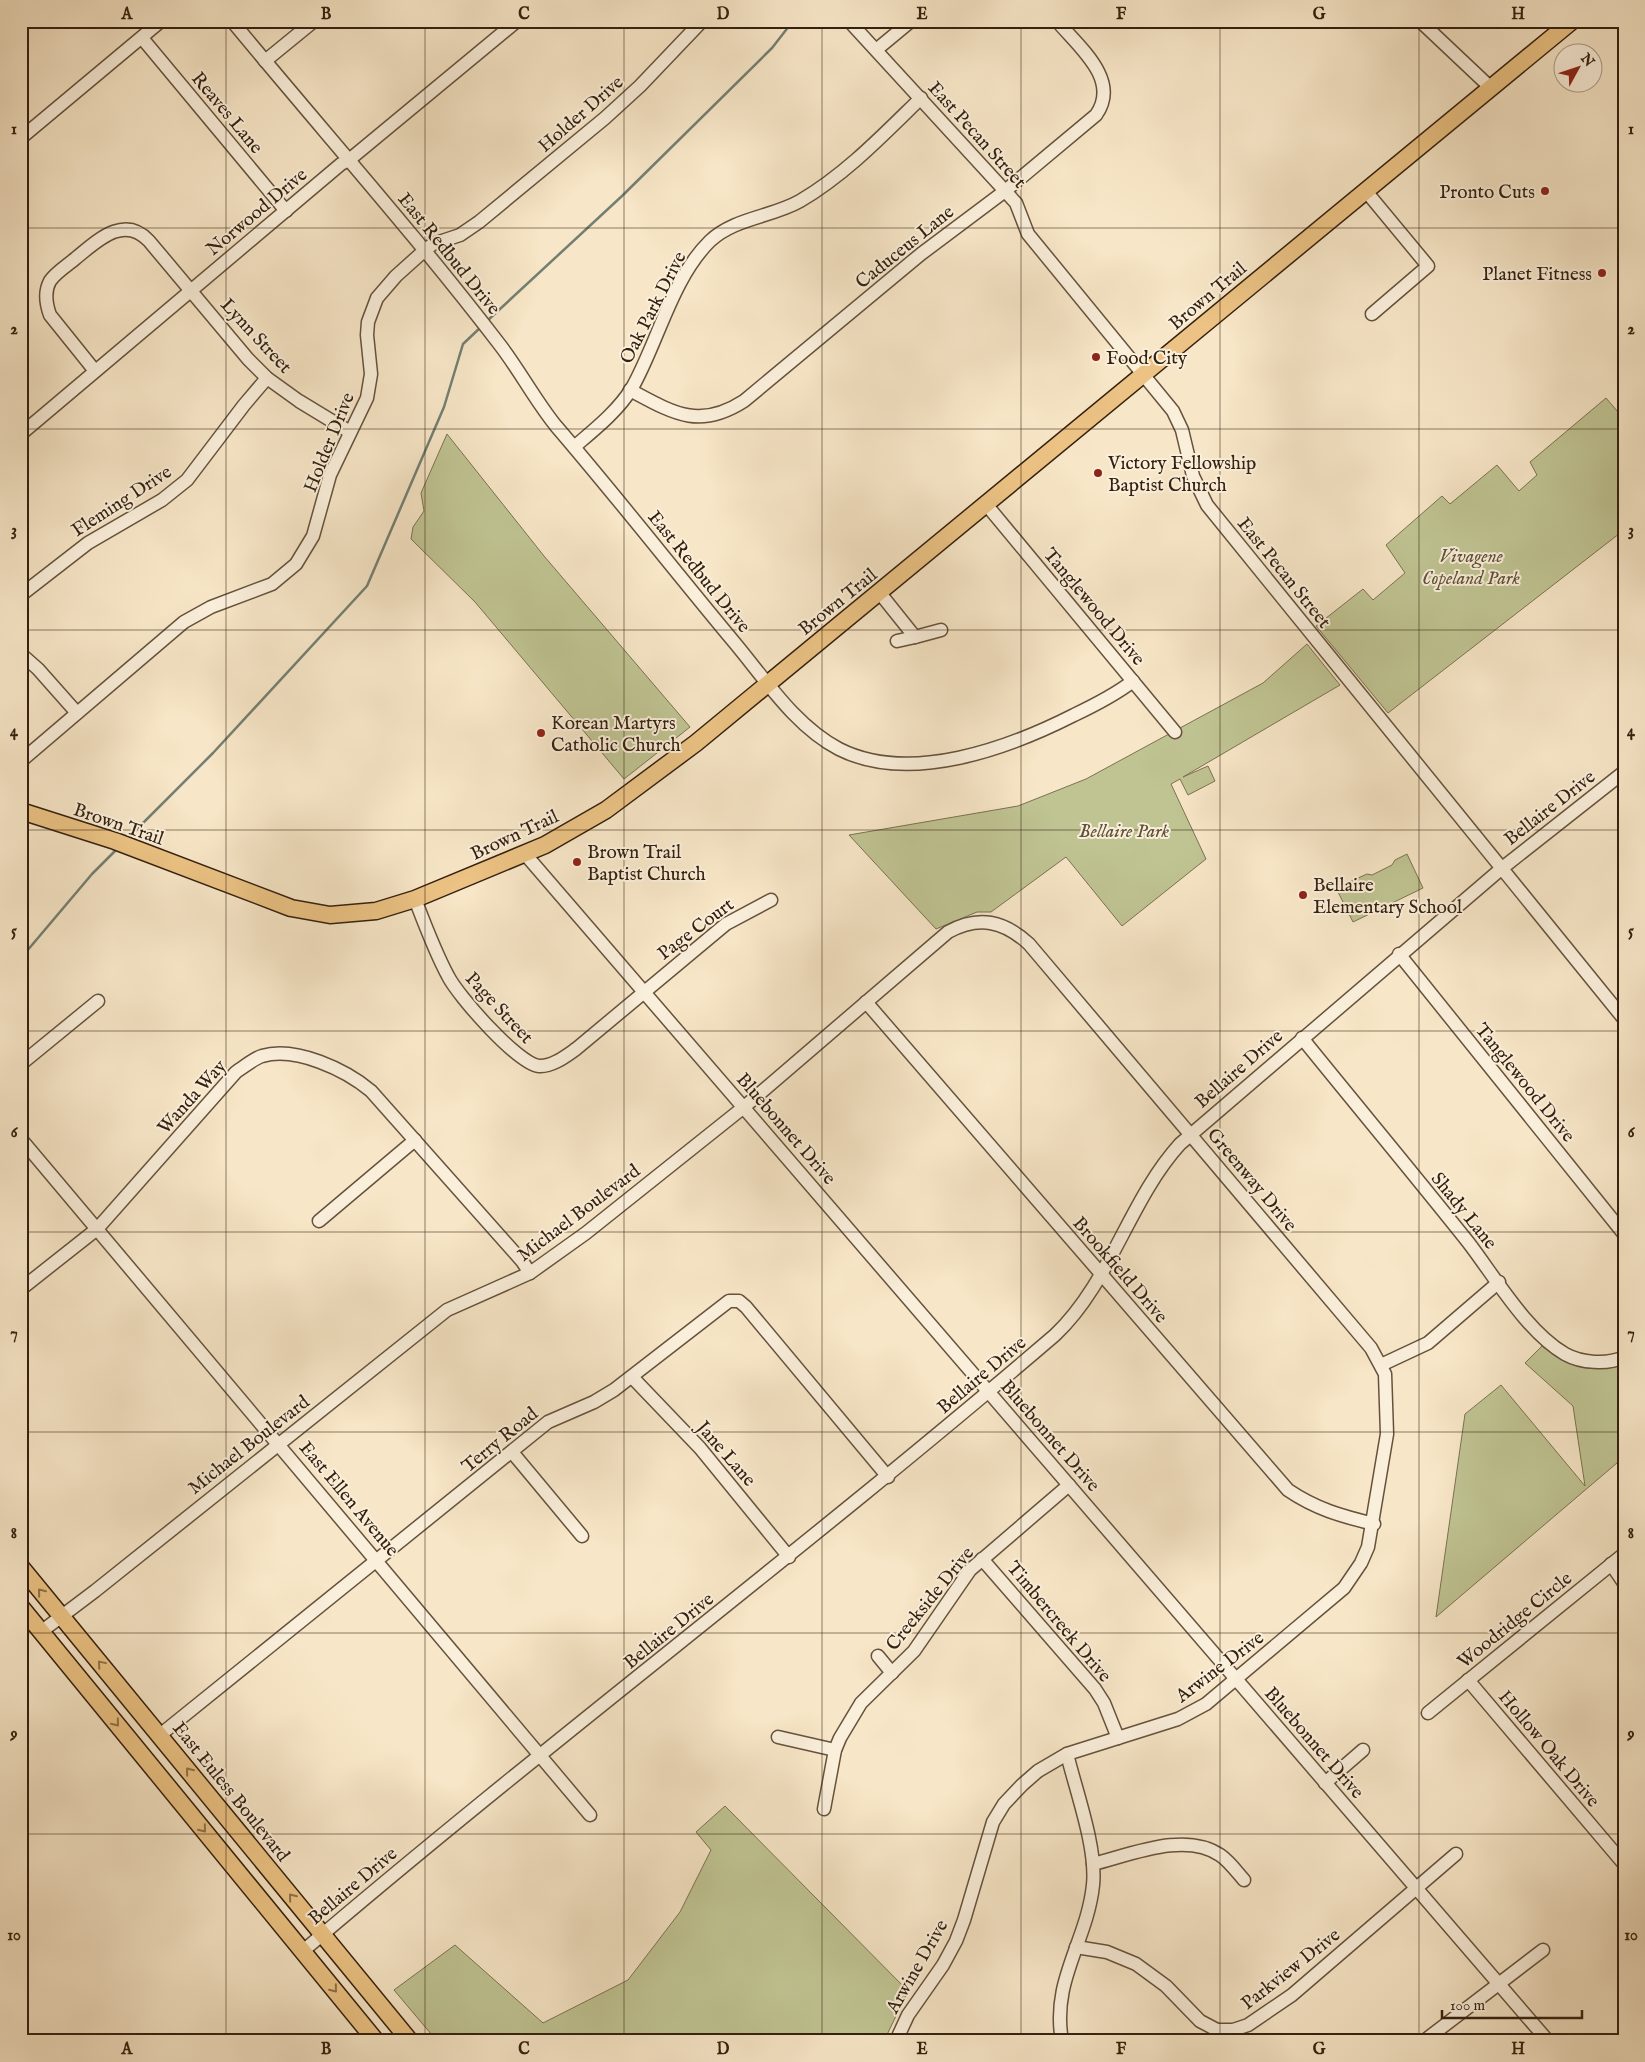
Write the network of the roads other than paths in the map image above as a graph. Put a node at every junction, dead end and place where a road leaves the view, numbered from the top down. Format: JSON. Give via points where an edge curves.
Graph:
{"nodes":[{"id":1,"x":161,"y":21,"type":"edge"},
{"id":2,"x":232,"y":21,"type":"edge"},
{"id":3,"x":314,"y":21,"type":"edge"},
{"id":4,"x":517,"y":21,"type":"edge"},
{"id":5,"x":702,"y":21,"type":"edge"},
{"id":6,"x":849,"y":21,"type":"edge"},
{"id":7,"x":912,"y":21,"type":"edge"},
{"id":8,"x":1057,"y":21,"type":"edge"},
{"id":9,"x":1420,"y":21,"type":"edge"},
{"id":10,"x":1572,"y":21,"type":"edge"},
{"id":11,"x":142,"y":38,"type":"junction"},
{"id":12,"x":876,"y":50,"type":"junction"},
{"id":13,"x":265,"y":61,"type":"junction"},
{"id":14,"x":1491,"y":88,"type":"junction"},
{"id":15,"x":921,"y":98,"type":"junction"},
{"id":16,"x":21,"y":138,"type":"edge"},
{"id":17,"x":349,"y":160,"type":"junction"},
{"id":18,"x":1006,"y":190,"type":"junction"},
{"id":19,"x":1365,"y":190,"type":"junction"},
{"id":20,"x":286,"y":211,"type":"junction"},
{"id":21,"x":425,"y":250,"type":"junction"},
{"id":22,"x":191,"y":290,"type":"junction"},
{"id":23,"x":1372,"y":314,"type":"dead end"},
{"id":24,"x":95,"y":371,"type":"junction"},
{"id":25,"x":1143,"y":374,"type":"junction"},
{"id":26,"x":267,"y":378,"type":"junction"},
{"id":27,"x":630,"y":390,"type":"junction"},
{"id":28,"x":350,"y":432,"type":"junction"},
{"id":29,"x":21,"y":434,"type":"edge"},
{"id":30,"x":574,"y":448,"type":"junction"},
{"id":31,"x":985,"y":503,"type":"junction"},
{"id":32,"x":879,"y":592,"type":"junction"},
{"id":33,"x":21,"y":595,"type":"edge"},
{"id":34,"x":941,"y":630,"type":"dead end"},
{"id":35,"x":915,"y":637,"type":"junction"},
{"id":36,"x":897,"y":640,"type":"dead end"},
{"id":37,"x":21,"y":654,"type":"edge"},
{"id":38,"x":1133,"y":681,"type":"junction"},
{"id":39,"x":768,"y":683,"type":"junction"},
{"id":40,"x":77,"y":713,"type":"junction"},
{"id":41,"x":1175,"y":732,"type":"dead end"},
{"id":42,"x":24,"y":754,"type":"edge"},
{"id":43,"x":1624,"y":772,"type":"edge"},
{"id":44,"x":25,"y":817,"type":"edge"},
{"id":45,"x":526,"y":854,"type":"junction"},
{"id":46,"x":1501,"y":868,"type":"junction"},
{"id":47,"x":414,"y":899,"type":"junction"},
{"id":48,"x":772,"y":900,"type":"dead end"},
{"id":49,"x":984,"y":923,"type":"joint"},
{"id":50,"x":1399,"y":954,"type":"junction"},
{"id":51,"x":644,"y":991,"type":"junction"},
{"id":52,"x":98,"y":1001,"type":"dead end"},
{"id":53,"x":866,"y":1002,"type":"junction"},
{"id":54,"x":1624,"y":1018,"type":"edge"},
{"id":55,"x":1302,"y":1038,"type":"junction"},
{"id":56,"x":21,"y":1064,"type":"edge"},
{"id":57,"x":744,"y":1107,"type":"junction"},
{"id":58,"x":1191,"y":1134,"type":"junction"},
{"id":59,"x":21,"y":1139,"type":"edge"},
{"id":60,"x":415,"y":1140,"type":"junction"},
{"id":61,"x":319,"y":1220,"type":"dead end"},
{"id":62,"x":97,"y":1229,"type":"junction"},
{"id":63,"x":1624,"y":1234,"type":"edge"},
{"id":64,"x":530,"y":1274,"type":"junction"},
{"id":65,"x":1100,"y":1274,"type":"junction"},
{"id":66,"x":1499,"y":1282,"type":"junction"},
{"id":67,"x":21,"y":1289,"type":"edge"},
{"id":68,"x":1624,"y":1357,"type":"edge"},
{"id":69,"x":1381,"y":1365,"type":"junction"},
{"id":70,"x":632,"y":1377,"type":"junction"},
{"id":71,"x":989,"y":1392,"type":"junction"},
{"id":72,"x":280,"y":1444,"type":"junction"},
{"id":73,"x":512,"y":1452,"type":"junction"},
{"id":74,"x":888,"y":1477,"type":"junction"},
{"id":75,"x":1069,"y":1485,"type":"junction"},
{"id":76,"x":1374,"y":1524,"type":"junction"},
{"id":77,"x":582,"y":1536,"type":"dead end"},
{"id":78,"x":1624,"y":1554,"type":"edge"},
{"id":79,"x":789,"y":1557,"type":"junction"},
{"id":80,"x":982,"y":1559,"type":"junction"},
{"id":81,"x":378,"y":1560,"type":"junction"},
{"id":82,"x":1611,"y":1564,"type":"junction"},
{"id":83,"x":21,"y":1567,"type":"edge"},
{"id":84,"x":1624,"y":1583,"type":"edge"},
{"id":85,"x":21,"y":1607,"type":"edge"},
{"id":86,"x":62,"y":1617,"type":"junction"},
{"id":87,"x":42,"y":1631,"type":"junction"},
{"id":88,"x":878,"y":1656,"type":"dead end"},
{"id":89,"x":892,"y":1673,"type":"junction"},
{"id":90,"x":1236,"y":1680,"type":"junction"},
{"id":91,"x":1468,"y":1680,"type":"junction"},
{"id":92,"x":1428,"y":1713,"type":"dead end"},
{"id":93,"x":160,"y":1735,"type":"junction"},
{"id":94,"x":778,"y":1737,"type":"dead end"},
{"id":95,"x":1118,"y":1738,"type":"junction"},
{"id":96,"x":835,"y":1750,"type":"junction"},
{"id":97,"x":1363,"y":1750,"type":"dead end"},
{"id":98,"x":1067,"y":1754,"type":"junction"},
{"id":99,"x":542,"y":1755,"type":"junction"},
{"id":100,"x":1325,"y":1782,"type":"junction"},
{"id":101,"x":824,"y":1809,"type":"dead end"},
{"id":102,"x":590,"y":1814,"type":"dead end"},
{"id":103,"x":1456,"y":1854,"type":"dead end"},
{"id":104,"x":1093,"y":1864,"type":"junction"},
{"id":105,"x":1624,"y":1864,"type":"edge"},
{"id":106,"x":1244,"y":1880,"type":"dead end"},
{"id":107,"x":1416,"y":1888,"type":"junction"},
{"id":108,"x":323,"y":1934,"type":"junction"},
{"id":109,"x":1076,"y":1947,"type":"junction"},
{"id":110,"x":1543,"y":1950,"type":"dead end"},
{"id":111,"x":303,"y":1952,"type":"junction"},
{"id":112,"x":1498,"y":1983,"type":"junction"},
{"id":113,"x":376,"y":2041,"type":"edge"},
{"id":114,"x":410,"y":2041,"type":"edge"},
{"id":115,"x":896,"y":2041,"type":"edge"},
{"id":116,"x":1062,"y":2041,"type":"edge"},
{"id":117,"x":1424,"y":2041,"type":"edge"},
{"id":118,"x":1548,"y":2041,"type":"edge"}],
"edges":[{"from":1,"to":11,"type":"street"},
{"from":2,"to":13,"type":"street","name":"East Redbud Drive"},
{"from":3,"to":13,"type":"street"},
{"from":4,"to":17,"type":"street","name":"Norwood Drive"},
{"from":5,"to":21,"type":"street","name":"Holder Drive","via":[[605,118],[479,222],[460,235]]},
{"from":6,"to":12,"type":"street","name":"East Pecan Street"},
{"from":7,"to":12,"type":"street"},
{"from":8,"to":18,"type":"street","name":"Caduceus Lane","via":[[1099,72],[1104,84],[1102,107]]},
{"from":9,"to":14,"type":"street"},
{"from":10,"to":14,"type":"main road","name":"Brown Trail"},
{"from":11,"to":16,"type":"street"},
{"from":11,"to":20,"type":"street","name":"Reaves Lane"},
{"from":12,"to":15,"type":"street","name":"East Pecan Street"},
{"from":13,"to":17,"type":"street","name":"East Redbud Drive"},
{"from":14,"to":19,"type":"main road","name":"Brown Trail"},
{"from":15,"to":18,"type":"street","name":"East Pecan Street"},
{"from":15,"to":27,"type":"street","name":"Oak Park Drive","via":[[819,190],[794,204],[734,226],[711,240],[690,265]]},
{"from":17,"to":20,"type":"street","name":"Norwood Drive","via":[[340,164]]},
{"from":17,"to":21,"type":"street","name":"East Redbud Drive"},
{"from":18,"to":25,"type":"street","name":"East Pecan Street","via":[[1016,202],[1028,234]]},
{"from":18,"to":27,"type":"street","name":"Caduceus Lane","via":[[921,254],[728,411],[717,416],[689,416]]},
{"from":19,"to":23,"type":"street","via":[[1428,266]]},
{"from":19,"to":25,"type":"main road","name":"Brown Trail"},
{"from":20,"to":22,"type":"street","name":"Norwood Drive"},
{"from":21,"to":28,"type":"street","name":"Holder Drive","via":[[385,287],[371,312],[367,335],[371,374],[367,398]]},
{"from":21,"to":30,"type":"street","name":"East Redbud Drive"},
{"from":22,"to":24,"type":"street","name":"Norwood Drive"},
{"from":22,"to":24,"type":"street","name":"Lynn Street","via":[[143,235],[127,228],[107,234],[56,274],[47,290],[50,315]]},
{"from":22,"to":26,"type":"street","name":"Lynn Street"},
{"from":24,"to":29,"type":"street","name":"Norwood Drive"},
{"from":25,"to":31,"type":"main road","name":"Brown Trail"},
{"from":25,"to":46,"type":"street","name":"East Pecan Street","via":[[1179,421],[1193,476],[1207,505]]},
{"from":26,"to":28,"type":"street","name":"Lynn Street"},
{"from":26,"to":33,"type":"street","name":"Fleming Drive","via":[[187,480],[162,500],[88,543]]},
{"from":27,"to":30,"type":"street","name":"Oak Park Drive","via":[[600,426]]},
{"from":28,"to":40,"type":"street","name":"Holder Drive","via":[[330,475],[312,536],[296,564],[272,584],[211,607],[184,622]]},
{"from":30,"to":39,"type":"street","name":"East Redbud Drive"},
{"from":31,"to":32,"type":"main road","name":"Brown Trail"},
{"from":31,"to":38,"type":"street","name":"Tanglewood Drive"},
{"from":32,"to":35,"type":"street"},
{"from":32,"to":39,"type":"main road","name":"Brown Trail"},
{"from":34,"to":35,"type":"street"},
{"from":35,"to":36,"type":"street"},
{"from":37,"to":40,"type":"street"},
{"from":38,"to":39,"type":"street","name":"East Redbud Drive","via":[[1118,693],[1020,741],[983,752],[908,764],[871,760],[840,749],[810,730]]},
{"from":38,"to":41,"type":"street","name":"Tanglewood Drive"},
{"from":39,"to":45,"type":"main road","name":"Brown Trail","via":[[641,786],[606,810]]},
{"from":40,"to":42,"type":"street","name":"Holder Drive"},
{"from":43,"to":46,"type":"street","name":"Bellaire Drive"},
{"from":44,"to":47,"type":"main road","name":"Brown Trail","via":[[115,842],[291,908],[330,915],[376,911]]},
{"from":45,"to":47,"type":"main road","name":"Brown Trail"},
{"from":45,"to":51,"type":"street","name":"Bluebonnet Drive"},
{"from":46,"to":50,"type":"street","name":"Bellaire Drive"},
{"from":46,"to":54,"type":"street","name":"East Pecan Street"},
{"from":47,"to":51,"type":"street","name":"Page Street","via":[[458,992],[507,1046],[533,1065],[546,1066],[563,1058]]},
{"from":48,"to":51,"type":"street","name":"Page Court","via":[[726,924]]},
{"from":49,"to":53,"type":"street","name":"Michael Boulevard","via":[[970,923],[948,932]]},
{"from":49,"to":58,"type":"street","name":"Greenway Drive","via":[[1007,927],[1028,944]]},
{"from":50,"to":55,"type":"street","name":"Bellaire Drive"},
{"from":50,"to":63,"type":"street","name":"Tanglewood Drive"},
{"from":51,"to":57,"type":"street","name":"Bluebonnet Drive"},
{"from":52,"to":56,"type":"street"},
{"from":53,"to":57,"type":"street","name":"Michael Boulevard"},
{"from":53,"to":65,"type":"street","name":"Brookfield Drive"},
{"from":55,"to":58,"type":"street","name":"Bellaire Drive"},
{"from":55,"to":66,"type":"street","name":"Shady Lane"},
{"from":57,"to":64,"type":"street","name":"Michael Boulevard"},
{"from":57,"to":71,"type":"street","name":"Bluebonnet Drive"},
{"from":58,"to":65,"type":"street","name":"Bellaire Drive","via":[[1162,1165]]},
{"from":58,"to":69,"type":"street","name":"Greenway Drive","via":[[1371,1348]]},
{"from":59,"to":62,"type":"street","name":"East Ellen Avenue"},
{"from":60,"to":61,"type":"street"},
{"from":60,"to":62,"type":"street","name":"Wanda Way","via":[[355,1077],[324,1063],[285,1054],[260,1056],[221,1086]]},
{"from":60,"to":64,"type":"street","name":"Wanda Way"},
{"from":62,"to":67,"type":"street","name":"Wanda Way"},
{"from":62,"to":72,"type":"street","name":"East Ellen Avenue"},
{"from":64,"to":72,"type":"street","name":"Michael Boulevard","via":[[448,1310]]},
{"from":65,"to":71,"type":"street","name":"Bellaire Drive","via":[[1088,1297],[1068,1323]]},
{"from":65,"to":76,"type":"street","name":"Brookfield Drive","via":[[1288,1490],[1332,1514]]},
{"from":66,"to":68,"type":"street","name":"Shady Lane","via":[[1531,1324],[1565,1354],[1599,1362]]},
{"from":66,"to":69,"type":"street","via":[[1428,1343]]},
{"from":69,"to":76,"type":"street","name":"Arwine Drive","via":[[1386,1374],[1387,1434]]},
{"from":70,"to":73,"type":"street","name":"Terry Road","via":[[594,1402],[548,1422]]},
{"from":70,"to":74,"type":"street","name":"Terry Road","via":[[729,1301],[739,1301]]},
{"from":70,"to":79,"type":"street","name":"Jane Lane","via":[[700,1448]]},
{"from":71,"to":74,"type":"street","name":"Bellaire Drive"},
{"from":71,"to":75,"type":"street","name":"Bluebonnet Drive"},
{"from":72,"to":81,"type":"street","name":"East Ellen Avenue"},
{"from":72,"to":86,"type":"street","name":"Michael Boulevard"},
{"from":73,"to":77,"type":"street"},
{"from":73,"to":81,"type":"street","name":"Terry Road"},
{"from":74,"to":79,"type":"street","name":"Bellaire Drive"},
{"from":75,"to":80,"type":"street","name":"Creekside Drive"},
{"from":75,"to":90,"type":"street","name":"Bluebonnet Drive"},
{"from":76,"to":90,"type":"street","name":"Arwine Drive","via":[[1361,1563],[1344,1588]]},
{"from":78,"to":82,"type":"street","name":"Woodridge Circle"},
{"from":79,"to":99,"type":"street","name":"Bellaire Drive"},
{"from":80,"to":89,"type":"street","name":"Creekside Drive","via":[[961,1582],[920,1644]]},
{"from":80,"to":95,"type":"street","name":"Timbercreek Drive","via":[[1095,1689]]},
{"from":81,"to":93,"type":"street","name":"Terry Road"},
{"from":81,"to":99,"type":"street","name":"East Ellen Avenue"},
{"from":82,"to":84,"type":"street"},
{"from":82,"to":91,"type":"street","name":"Woodridge Circle"},
{"from":86,"to":83,"type":"main road","name":"East Euless Boulevard","one_way":true},
{"from":85,"to":87,"type":"main road"},
{"from":86,"to":87,"type":"street","name":"Michael Boulevard"},
{"from":93,"to":86,"type":"main road","name":"East Euless Boulevard","one_way":true},
{"from":87,"to":111,"type":"main road","one_way":true},
{"from":88,"to":89,"type":"street"},
{"from":89,"to":96,"type":"street","name":"Creekside Drive","via":[[861,1702]]},
{"from":90,"to":95,"type":"street","name":"Arwine Drive","via":[[1190,1714]]},
{"from":90,"to":100,"type":"street","name":"Bluebonnet Drive"},
{"from":91,"to":92,"type":"street","name":"Woodridge Circle"},
{"from":91,"to":105,"type":"street","name":"Hollow Oak Drive"},
{"from":108,"to":93,"type":"main road","name":"East Euless Boulevard","one_way":true},
{"from":94,"to":96,"type":"street"},
{"from":95,"to":98,"type":"street","name":"Arwine Drive"},
{"from":96,"to":101,"type":"street","name":"Creekside Drive"},
{"from":97,"to":100,"type":"street"},
{"from":98,"to":104,"type":"street"},
{"from":98,"to":115,"type":"street","name":"Arwine Drive","via":[[1022,1785],[993,1822],[956,1940],[908,2014]]},
{"from":99,"to":102,"type":"street","name":"East Ellen Avenue"},
{"from":99,"to":108,"type":"street","name":"Bellaire Drive"},
{"from":100,"to":107,"type":"street","name":"Bluebonnet Drive"},
{"from":103,"to":107,"type":"street","name":"Parkview Drive"},
{"from":104,"to":106,"type":"street","via":[[1176,1844],[1191,1844],[1220,1855]]},
{"from":104,"to":109,"type":"street","via":[[1090,1898]]},
{"from":107,"to":109,"type":"street","name":"Parkview Drive","via":[[1292,1996],[1248,2025],[1233,2030],[1210,2028],[1166,1986],[1136,1964],[1106,1952]]},
{"from":107,"to":112,"type":"street","name":"Bluebonnet Drive"},
{"from":108,"to":111,"type":"street","name":"Bellaire Drive"},
{"from":108,"to":114,"type":"main road","name":"East Euless Boulevard"},
{"from":109,"to":116,"type":"street","via":[[1061,1992],[1058,2014]]},
{"from":110,"to":112,"type":"street"},
{"from":111,"to":113,"type":"main road","one_way":true},
{"from":112,"to":117,"type":"street"},
{"from":112,"to":118,"type":"street","name":"Bluebonnet Drive"}]}
